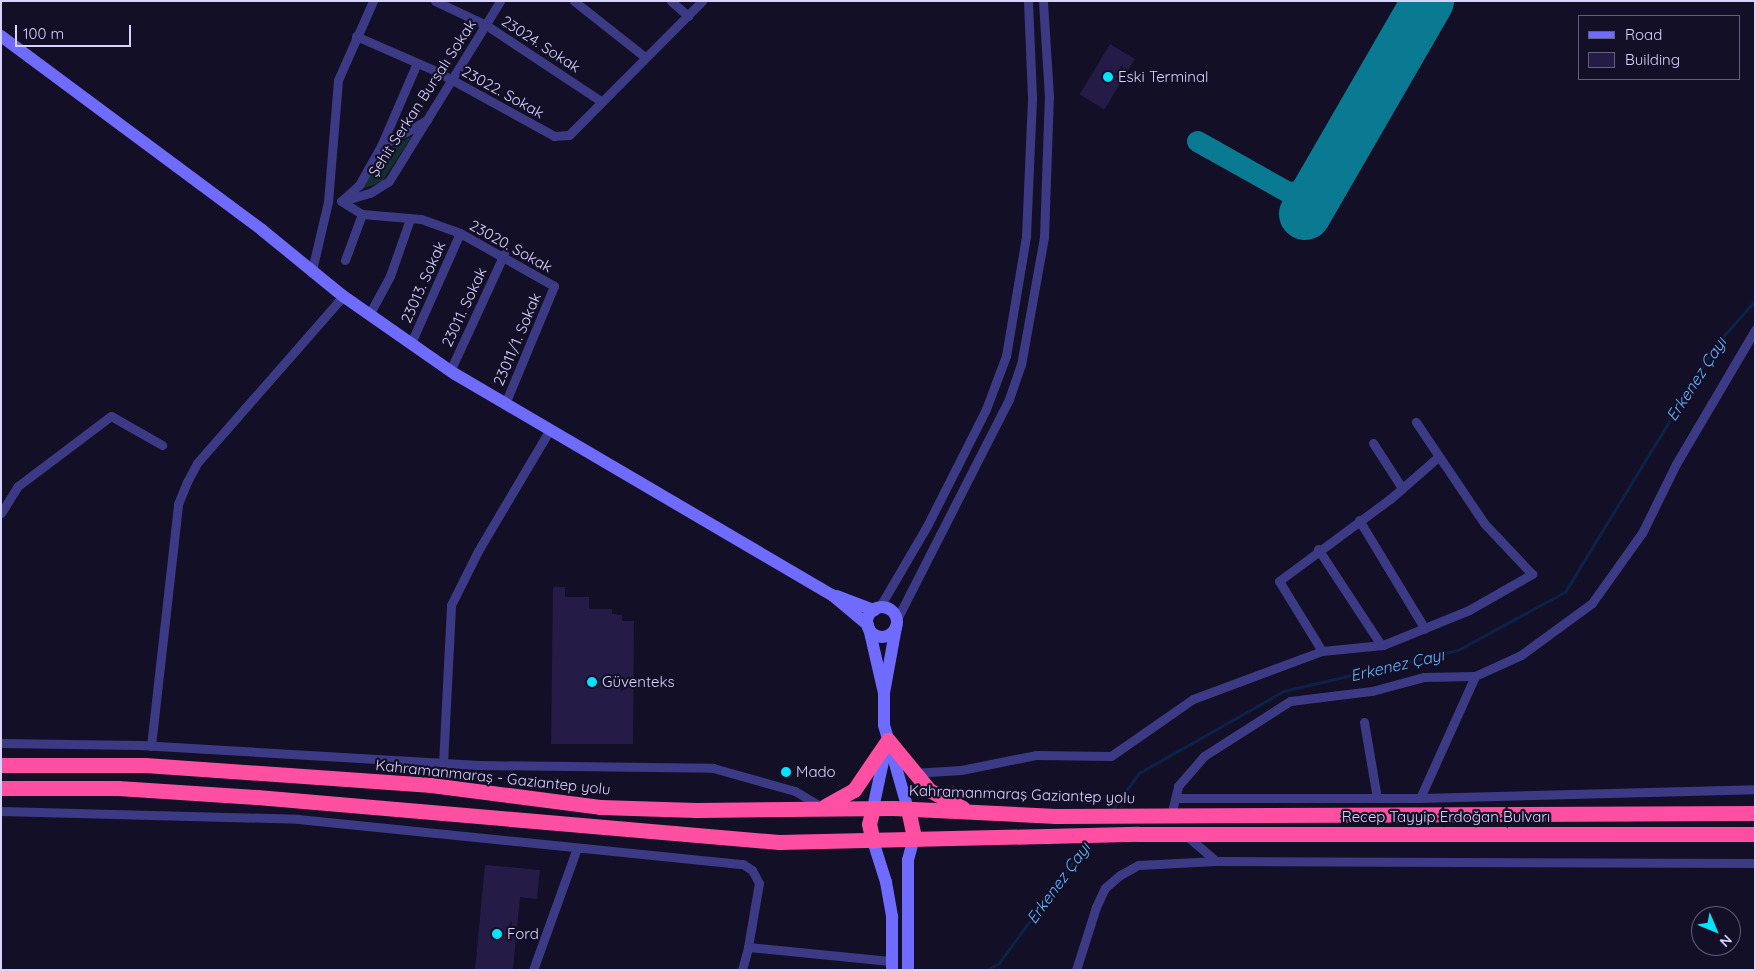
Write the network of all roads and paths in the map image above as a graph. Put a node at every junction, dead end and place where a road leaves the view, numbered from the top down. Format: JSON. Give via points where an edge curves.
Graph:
{"nodes":[{"id":1,"x":373,"y":1,"type":"edge"},
{"id":2,"x":435,"y":1,"type":"edge"},
{"id":3,"x":500,"y":1,"type":"edge"},
{"id":4,"x":574,"y":1,"type":"edge"},
{"id":5,"x":671,"y":1,"type":"edge"},
{"id":6,"x":702,"y":1,"type":"edge"},
{"id":7,"x":1028,"y":1,"type":"edge"},
{"id":8,"x":1042,"y":1,"type":"edge"},
{"id":9,"x":688,"y":16,"type":"junction"},
{"id":10,"x":486,"y":25,"type":"junction"},
{"id":11,"x":1,"y":36,"type":"edge"},
{"id":12,"x":356,"y":36,"type":"junction"},
{"id":13,"x":645,"y":57,"type":"junction"},
{"id":14,"x":417,"y":63,"type":"junction"},
{"id":15,"x":453,"y":80,"type":"junction"},
{"id":16,"x":1048,"y":88,"type":"junction"},
{"id":17,"x":1032,"y":89,"type":"junction"},
{"id":18,"x":602,"y":102,"type":"junction"},
{"id":19,"x":427,"y":120,"type":"junction"},
{"id":20,"x":381,"y":146,"type":"junction"},
{"id":21,"x":341,"y":201,"type":"junction"},
{"id":22,"x":328,"y":202,"type":"junction"},
{"id":23,"x":362,"y":214,"type":"junction"},
{"id":24,"x":410,"y":219,"type":"junction"},
{"id":25,"x":460,"y":233,"type":"junction"},
{"id":26,"x":504,"y":254,"type":"junction"},
{"id":27,"x":345,"y":260,"type":"dead end"},
{"id":28,"x":312,"y":270,"type":"junction"},
{"id":29,"x":554,"y":286,"type":"joint"},
{"id":30,"x":343,"y":296,"type":"junction"},
{"id":31,"x":370,"y":313,"type":"junction"},
{"id":32,"x":1755,"y":330,"type":"edge"},
{"id":33,"x":411,"y":343,"type":"junction"},
{"id":34,"x":450,"y":371,"type":"junction"},
{"id":35,"x":505,"y":404,"type":"junction"},
{"id":36,"x":1416,"y":422,"type":"dead end"},
{"id":37,"x":550,"y":431,"type":"junction"},
{"id":38,"x":1373,"y":443,"type":"dead end"},
{"id":39,"x":162,"y":445,"type":"dead end"},
{"id":40,"x":1438,"y":457,"type":"junction"},
{"id":41,"x":1402,"y":488,"type":"junction"},
{"id":42,"x":1,"y":513,"type":"edge"},
{"id":43,"x":1359,"y":520,"type":"junction"},
{"id":44,"x":1318,"y":549,"type":"junction"},
{"id":45,"x":832,"y":595,"type":"junction"},
{"id":46,"x":876,"y":609,"type":"junction"},
{"id":47,"x":896,"y":623,"type":"junction"},
{"id":48,"x":868,"y":627,"type":"junction"},
{"id":49,"x":1425,"y":629,"type":"junction"},
{"id":50,"x":1382,"y":645,"type":"junction"},
{"id":51,"x":1322,"y":651,"type":"junction"},
{"id":52,"x":1475,"y":676,"type":"junction"},
{"id":53,"x":884,"y":693,"type":"junction"},
{"id":54,"x":1364,"y":722,"type":"dead end"},
{"id":55,"x":888,"y":740,"type":"junction"},
{"id":56,"x":1,"y":743,"type":"edge"},
{"id":57,"x":151,"y":746,"type":"junction"},
{"id":58,"x":1,"y":764,"type":"edge"},
{"id":59,"x":442,"y":764,"type":"junction"},
{"id":60,"x":913,"y":774,"type":"junction"},
{"id":61,"x":1,"y":788,"type":"edge"},
{"id":62,"x":1755,"y":788,"type":"edge"},
{"id":63,"x":1176,"y":798,"type":"junction"},
{"id":64,"x":1377,"y":798,"type":"junction"},
{"id":65,"x":1420,"y":798,"type":"junction"},
{"id":66,"x":822,"y":808,"type":"junction"},
{"id":67,"x":873,"y":808,"type":"junction"},
{"id":68,"x":893,"y":808,"type":"joint"},
{"id":69,"x":908,"y":809,"type":"junction"},
{"id":70,"x":1,"y":811,"type":"edge"},
{"id":71,"x":972,"y":811,"type":"junction"},
{"id":72,"x":1755,"y":813,"type":"edge"},
{"id":73,"x":1150,"y":815,"type":"joint"},
{"id":74,"x":1171,"y":815,"type":"junction"},
{"id":75,"x":1755,"y":834,"type":"edge"},
{"id":76,"x":1187,"y":836,"type":"junction"},
{"id":77,"x":914,"y":838,"type":"junction"},
{"id":78,"x":873,"y":841,"type":"junction"},
{"id":79,"x":577,"y":848,"type":"junction"},
{"id":80,"x":1216,"y":861,"type":"junction"},
{"id":81,"x":1755,"y":863,"type":"edge"},
{"id":82,"x":748,"y":947,"type":"junction"},
{"id":83,"x":892,"y":965,"type":"edge"},
{"id":84,"x":533,"y":970,"type":"edge"},
{"id":85,"x":742,"y":970,"type":"edge"},
{"id":86,"x":908,"y":970,"type":"edge"},
{"id":87,"x":1076,"y":970,"type":"edge"}],
"edges":[{"from":1,"to":12,"type":"street"},
{"from":2,"to":10,"type":"street","name":"23024. Sokak"},
{"from":3,"to":10,"type":"street","name":"Şehit Serkan Bursalı Sokak"},
{"from":4,"to":13,"type":"street"},
{"from":5,"to":9,"type":"street"},
{"from":6,"to":9,"type":"street"},
{"from":7,"to":17,"type":"street"},
{"from":8,"to":16,"type":"street"},
{"from":9,"to":13,"type":"street"},
{"from":10,"to":15,"type":"street","name":"Şehit Serkan Bursalı Sokak"},
{"from":10,"to":18,"type":"street","name":"23024. Sokak"},
{"from":11,"to":28,"type":"street"},
{"from":12,"to":14,"type":"street","name":"23022. Sokak"},
{"from":12,"to":22,"type":"street","via":[[338,80]]},
{"from":13,"to":18,"type":"street"},
{"from":14,"to":15,"type":"street","name":"23022. Sokak"},
{"from":14,"to":20,"type":"street"},
{"from":15,"to":18,"type":"street","name":"23022. Sokak","via":[[554,136],[569,135]]},
{"from":15,"to":19,"type":"street","name":"Şehit Serkan Bursalı Sokak"},
{"from":16,"to":17,"type":"street"},
{"from":16,"to":47,"type":"street","via":[[1044,237],[1021,365],[1009,399]]},
{"from":17,"to":46,"type":"street","via":[[1024,255],[1006,356],[986,409],[931,517]]},
{"from":19,"to":20,"type":"street"},
{"from":19,"to":21,"type":"street","name":"Şehit Serkan Bursalı Sokak","via":[[383,187]]},
{"from":20,"to":21,"type":"street","via":[[359,185]]},
{"from":21,"to":22,"type":"street","name":"Şehit Serkan Bursalı Sokak"},
{"from":21,"to":23,"type":"street","name":"23020. Sokak"},
{"from":22,"to":28,"type":"street"},
{"from":23,"to":24,"type":"street","name":"23020. Sokak"},
{"from":23,"to":27,"type":"street"},
{"from":24,"to":25,"type":"street","name":"23020. Sokak"},
{"from":24,"to":31,"type":"street","via":[[390,276]]},
{"from":25,"to":26,"type":"street","name":"23020. Sokak"},
{"from":25,"to":33,"type":"street","name":"23013. Sokak"},
{"from":26,"to":29,"type":"street","name":"23020. Sokak"},
{"from":26,"to":34,"type":"street","name":"23011. Sokak"},
{"from":28,"to":30,"type":"street"},
{"from":29,"to":35,"type":"street","name":"23011/1. Sokak"},
{"from":30,"to":31,"type":"street"},
{"from":30,"to":57,"type":"street","via":[[197,463],[187,482],[178,504]]},
{"from":31,"to":33,"type":"street"},
{"from":32,"to":52,"type":"street","via":[[1676,464],[1642,533],[1592,603],[1521,655]]},
{"from":33,"to":34,"type":"street"},
{"from":34,"to":35,"type":"street"},
{"from":35,"to":37,"type":"street"},
{"from":36,"to":40,"type":"street"},
{"from":37,"to":45,"type":"street"},
{"from":37,"to":59,"type":"street","via":[[478,550],[451,605]]},
{"from":38,"to":41,"type":"street"},
{"from":39,"to":42,"type":"street","via":[[111,416],[18,486]]},
{"from":40,"to":41,"type":"street"},
{"from":40,"to":49,"type":"street","via":[[1484,523],[1532,574],[1469,610]]},
{"from":41,"to":43,"type":"street"},
{"from":43,"to":44,"type":"street"},
{"from":43,"to":49,"type":"street"},
{"from":44,"to":50,"type":"street"},
{"from":44,"to":51,"type":"street","via":[[1279,581]]},
{"from":45,"to":46,"type":"street"},
{"from":45,"to":48,"type":"street"},
{"from":46,"to":47,"type":"street","via":[[888,608]]},
{"from":46,"to":48,"type":"street"},
{"from":47,"to":48,"type":"street","via":[[890,635],[880,637]]},
{"from":47,"to":53,"type":"street"},
{"from":48,"to":53,"type":"street"},
{"from":49,"to":50,"type":"street"},
{"from":50,"to":51,"type":"street"},
{"from":51,"to":60,"type":"street","via":[[1193,699],[1111,756],[1036,755],[961,770]]},
{"from":52,"to":63,"type":"street","via":[[1424,678],[1372,691],[1290,701],[1204,756],[1178,786]]},
{"from":52,"to":65,"type":"street"},
{"from":53,"to":55,"type":"street"},
{"from":54,"to":64,"type":"street"},
{"from":55,"to":60,"type":"highway"},
{"from":55,"to":66,"type":"highway","via":[[854,790]]},
{"from":55,"to":67,"type":"street"},
{"from":55,"to":69,"type":"street"},
{"from":56,"to":57,"type":"street"},
{"from":57,"to":59,"type":"street"},
{"from":58,"to":66,"type":"highway","name":"Kahramanmaraş - Gaziantep yolu","via":[[145,765],[430,785],[600,808]]},
{"from":59,"to":66,"type":"street","via":[[713,768],[795,792]]},
{"from":60,"to":71,"type":"highway","via":[[929,790]]},
{"from":61,"to":78,"type":"highway","via":[[118,788],[501,816],[722,838]]},
{"from":62,"to":65,"type":"street","name":"Recep Tayyip Erdoğan Bulvarı"},
{"from":63,"to":64,"type":"street","name":"Recep Tayyip Erdoğan Bulvarı"},
{"from":63,"to":74,"type":"street"},
{"from":64,"to":65,"type":"street","name":"Recep Tayyip Erdoğan Bulvarı"},
{"from":66,"to":67,"type":"highway","name":"Kahramanmaraş - Gaziantep yolu"},
{"from":67,"to":68,"type":"highway","name":"Kahramanmaraş - Gaziantep yolu"},
{"from":67,"to":78,"type":"highway","via":[[870,824]]},
{"from":68,"to":69,"type":"highway","name":"Kahramanmaraş Gaziantep yolu"},
{"from":69,"to":71,"type":"highway","name":"Kahramanmaraş Gaziantep yolu"},
{"from":69,"to":77,"type":"highway"},
{"from":70,"to":79,"type":"street","via":[[298,819]]},
{"from":71,"to":73,"type":"highway","name":"Kahramanmaraş Gaziantep yolu","via":[[1056,816]]},
{"from":72,"to":74,"type":"highway","name":"Recep Tayyip Erdoğan Bulvarı"},
{"from":73,"to":74,"type":"highway","name":"Recep Tayyip Erdoğan Bulvarı"},
{"from":75,"to":76,"type":"highway","name":"Recep Tayyip Erdoğan Bulvarı"},
{"from":76,"to":77,"type":"highway","name":"Recep Tayyip Erdoğan Bulvarı"},
{"from":76,"to":80,"type":"street"},
{"from":77,"to":78,"type":"highway"},
{"from":77,"to":86,"type":"street","via":[[908,860]]},
{"from":78,"to":83,"type":"street","via":[[888,891]]},
{"from":79,"to":82,"type":"street","via":[[748,867],[759,884]]},
{"from":79,"to":84,"type":"street"},
{"from":80,"to":81,"type":"street"},
{"from":80,"to":87,"type":"street","via":[[1138,865],[1120,875],[1105,888],[1096,907]]},
{"from":82,"to":83,"type":"street"},
{"from":82,"to":85,"type":"street"}]}
